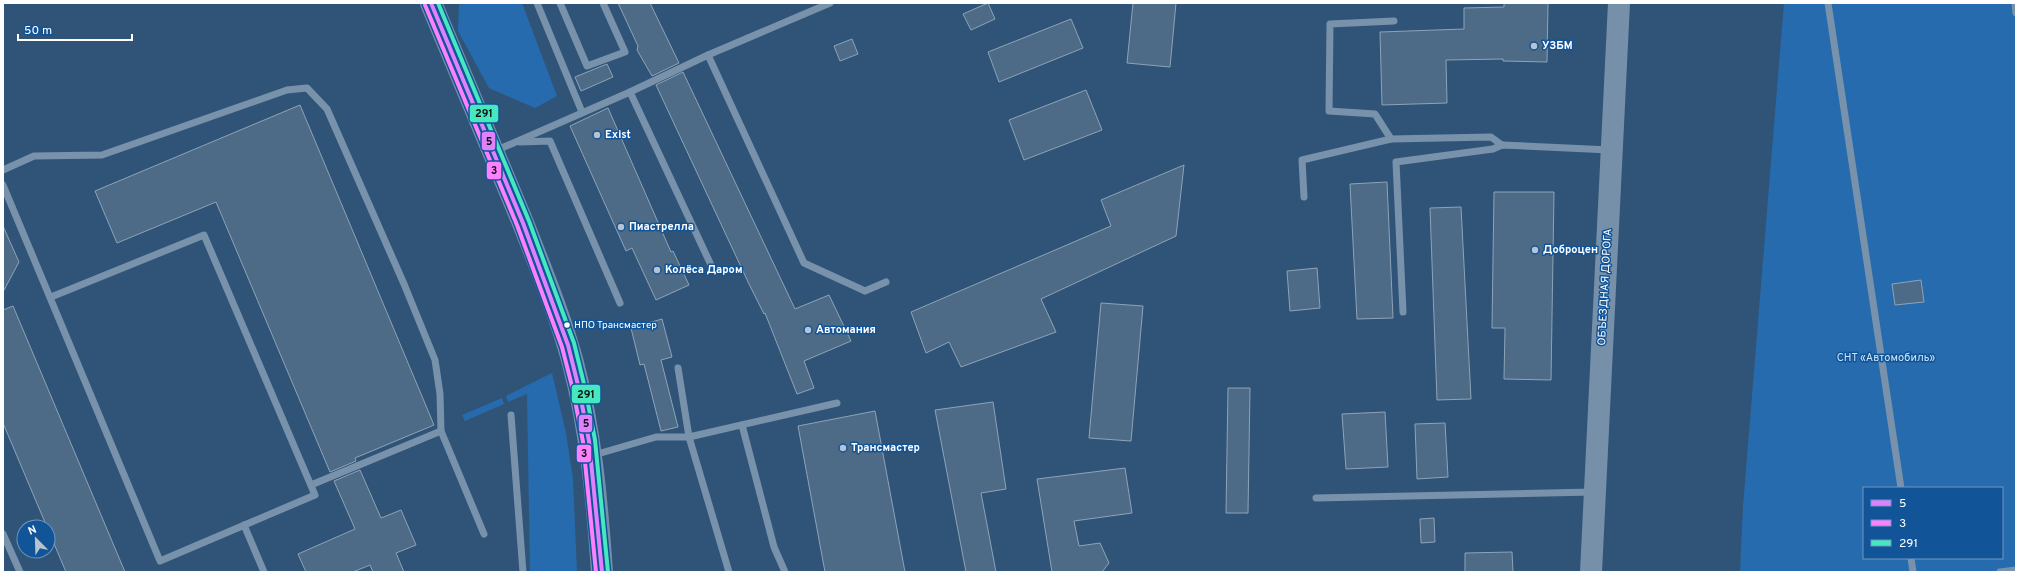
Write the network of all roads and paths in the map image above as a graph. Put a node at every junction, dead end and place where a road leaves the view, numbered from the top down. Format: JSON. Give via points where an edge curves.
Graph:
{"nodes":[{"id":1,"x":537,"y":3,"type":"edge"},
{"id":2,"x":560,"y":3,"type":"edge"},
{"id":3,"x":603,"y":3,"type":"edge"},
{"id":4,"x":830,"y":3,"type":"edge"},
{"id":5,"x":1619,"y":3,"type":"edge"},
{"id":6,"x":1828,"y":3,"type":"edge"},
{"id":7,"x":2015,"y":3,"type":"edge"},
{"id":8,"x":438,"y":8,"type":"edge"},
{"id":9,"x":2016,"y":13,"type":"edge"},
{"id":10,"x":1394,"y":22,"type":"dead end"},
{"id":11,"x":708,"y":55,"type":"junction"},
{"id":12,"x":630,"y":92,"type":"junction"},
{"id":13,"x":582,"y":112,"type":"junction"},
{"id":14,"x":1391,"y":139,"type":"junction"},
{"id":15,"x":516,"y":142,"type":"junction"},
{"id":16,"x":1502,"y":145,"type":"junction"},
{"id":17,"x":1612,"y":150,"type":"junction"},
{"id":18,"x":493,"y":152,"type":"junction"},
{"id":19,"x":3,"y":170,"type":"edge"},
{"id":20,"x":3,"y":185,"type":"edge"},
{"id":21,"x":1304,"y":197,"type":"dead end"},
{"id":22,"x":710,"y":265,"type":"dead end"},
{"id":23,"x":886,"y":282,"type":"dead end"},
{"id":24,"x":51,"y":297,"type":"junction"},
{"id":25,"x":620,"y":303,"type":"dead end"},
{"id":26,"x":1403,"y":312,"type":"dead end"},
{"id":27,"x":678,"y":368,"type":"dead end"},
{"id":28,"x":837,"y":403,"type":"dead end"},
{"id":29,"x":510,"y":415,"type":"dead end"},
{"id":30,"x":742,"y":425,"type":"junction"},
{"id":31,"x":440,"y":431,"type":"junction"},
{"id":32,"x":689,"y":437,"type":"junction"},
{"id":33,"x":592,"y":456,"type":"junction"},
{"id":34,"x":311,"y":485,"type":"junction"},
{"id":35,"x":1901,"y":487,"type":"edge"},
{"id":36,"x":1595,"y":492,"type":"junction"},
{"id":37,"x":1316,"y":498,"type":"dead end"},
{"id":38,"x":244,"y":525,"type":"junction"},
{"id":39,"x":3,"y":534,"type":"edge"},
{"id":40,"x":484,"y":534,"type":"dead end"},
{"id":41,"x":1911,"y":559,"type":"edge"},
{"id":42,"x":2016,"y":570,"type":"edge"},
{"id":43,"x":20,"y":572,"type":"edge"},
{"id":44,"x":264,"y":572,"type":"edge"},
{"id":45,"x":523,"y":572,"type":"edge"},
{"id":46,"x":602,"y":572,"type":"edge"},
{"id":47,"x":729,"y":572,"type":"edge"},
{"id":48,"x":785,"y":572,"type":"edge"},
{"id":49,"x":1591,"y":572,"type":"edge"},
{"id":50,"x":1913,"y":572,"type":"edge"},
{"id":51,"x":2000,"y":572,"type":"edge"}],
"edges":[{"from":1,"to":13,"type":"lane"},
{"from":2,"to":3,"type":"lane","via":[[587,66],[625,52]]},
{"from":4,"to":11,"type":"lane"},
{"from":5,"to":17,"type":"main road","name":"ОБЪЕЗДНАЯ ДОРОГА"},
{"from":6,"to":35,"type":"lane"},
{"from":7,"to":9,"type":"lane"},
{"from":8,"to":18,"type":"main road"},
{"from":10,"to":14,"type":"lane","via":[[1330,24],[1329,111],[1375,114]]},
{"from":11,"to":12,"type":"lane"},
{"from":11,"to":23,"type":"lane","via":[[804,263],[865,291]]},
{"from":12,"to":13,"type":"lane"},
{"from":12,"to":22,"type":"lane"},
{"from":13,"to":15,"type":"lane"},
{"from":14,"to":16,"type":"lane","via":[[1491,137]]},
{"from":14,"to":21,"type":"lane","via":[[1302,160]]},
{"from":15,"to":18,"type":"lane"},
{"from":15,"to":25,"type":"lane","via":[[550,141]]},
{"from":16,"to":17,"type":"lane"},
{"from":16,"to":26,"type":"lane","via":[[1493,149],[1396,162]]},
{"from":17,"to":36,"type":"main road","name":"ОБЪЕЗДНАЯ ДОРОГА"},
{"from":18,"to":33,"type":"main road","via":[[554,302],[573,363]]},
{"from":19,"to":31,"type":"lane","via":[[34,156],[102,155],[287,90],[307,88],[328,109],[435,360],[440,394]]},
{"from":20,"to":24,"type":"lane"},
{"from":24,"to":34,"type":"lane","via":[[204,235]]},
{"from":24,"to":38,"type":"lane","via":[[160,561]]},
{"from":27,"to":32,"type":"lane"},
{"from":28,"to":30,"type":"lane"},
{"from":29,"to":45,"type":"lane"},
{"from":30,"to":32,"type":"lane"},
{"from":30,"to":48,"type":"lane","via":[[774,547]]},
{"from":31,"to":34,"type":"lane"},
{"from":31,"to":40,"type":"lane"},
{"from":32,"to":33,"type":"lane","via":[[656,437]]},
{"from":32,"to":47,"type":"lane"},
{"from":33,"to":46,"type":"main road"},
{"from":34,"to":38,"type":"lane","via":[[315,495]]},
{"from":36,"to":37,"type":"lane"},
{"from":36,"to":49,"type":"main road","name":"ОБЪЕЗДНАЯ ДОРОГА"},
{"from":38,"to":44,"type":"lane"},
{"from":39,"to":43,"type":"lane"},
{"from":41,"to":50,"type":"lane"},
{"from":42,"to":51,"type":"lane"}]}
